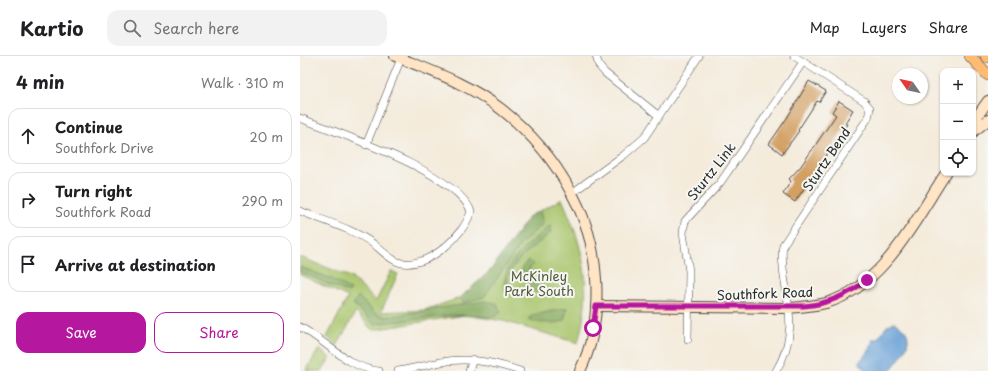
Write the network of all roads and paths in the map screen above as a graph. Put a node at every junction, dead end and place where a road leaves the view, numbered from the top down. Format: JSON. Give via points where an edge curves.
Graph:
{"nodes":[{"id":1,"x":596,"y":56,"type":"edge"},
{"id":2,"x":699,"y":56,"type":"edge"},
{"id":3,"x":794,"y":56,"type":"edge"},
{"id":4,"x":970,"y":56,"type":"edge"},
{"id":5,"x":399,"y":57,"type":"edge"},
{"id":6,"x":803,"y":62,"type":"junction"},
{"id":7,"x":988,"y":75,"type":"edge"},
{"id":8,"x":988,"y":101,"type":"edge"},
{"id":9,"x":659,"y":116,"type":"junction"},
{"id":10,"x":300,"y":118,"type":"edge"},
{"id":11,"x":988,"y":120,"type":"edge"},
{"id":12,"x":976,"y":123,"type":"edge"},
{"id":13,"x":976,"y":129,"type":"edge"},
{"id":14,"x":366,"y":145,"type":"junction"},
{"id":15,"x":944,"y":176,"type":"edge"},
{"id":16,"x":572,"y":192,"type":"junction"},
{"id":17,"x":300,"y":211,"type":"edge"},
{"id":18,"x":596,"y":306,"type":"junction"},
{"id":19,"x":689,"y":307,"type":"junction"},
{"id":20,"x":789,"y":308,"type":"junction"},
{"id":21,"x":300,"y":327,"type":"edge"},
{"id":22,"x":688,"y":339,"type":"dead end"},
{"id":23,"x":473,"y":359,"type":"junction"},
{"id":24,"x":374,"y":371,"type":"edge"},
{"id":25,"x":398,"y":371,"type":"edge"},
{"id":26,"x":469,"y":371,"type":"edge"},
{"id":27,"x":520,"y":371,"type":"edge"},
{"id":28,"x":580,"y":371,"type":"edge"},
{"id":29,"x":776,"y":371,"type":"edge"}],
"edges":[{"from":1,"to":9,"type":"street","via":[[598,66],[605,73]]},
{"from":2,"to":9,"type":"street"},
{"from":3,"to":6,"type":"street","name":"Sturtz Bend"},
{"from":4,"to":7,"type":"main road"},
{"from":5,"to":14,"type":"street"},
{"from":5,"to":16,"type":"street","via":[[457,82],[501,109],[539,146]]},
{"from":6,"to":19,"type":"street","name":"Sturtz Link","via":[[720,183],[685,221],[683,233],[689,271]]},
{"from":6,"to":20,"type":"street","name":"Sturtz Bend","via":[[864,101],[870,108],[868,118],[783,245],[782,256]]},
{"from":8,"to":12,"type":"street","via":[[978,115]]},
{"from":9,"to":16,"type":"street","via":[[649,132],[635,146]]},
{"from":10,"to":14,"type":"street"},
{"from":11,"to":13,"type":"street"},
{"from":14,"to":17,"type":"street","via":[[426,171],[465,201],[471,211],[456,238],[425,259],[402,264],[363,238]]},
{"from":15,"to":20,"type":"street","name":"Southfork Road","via":[[892,254],[867,280],[827,303]]},
{"from":16,"to":18,"type":"street","via":[[590,244]]},
{"from":18,"to":19,"type":"street","name":"Southfork Road"},
{"from":18,"to":28,"type":"street","via":[[588,348]]},
{"from":19,"to":20,"type":"street","name":"Southfork Road"},
{"from":19,"to":22,"type":"street","name":"Sturtz Link"},
{"from":20,"to":29,"type":"street","via":[[789,340],[785,355]]},
{"from":21,"to":24,"type":"street","via":[[342,357]]},
{"from":23,"to":25,"type":"street"},
{"from":23,"to":26,"type":"street"},
{"from":23,"to":27,"type":"street"}]}
